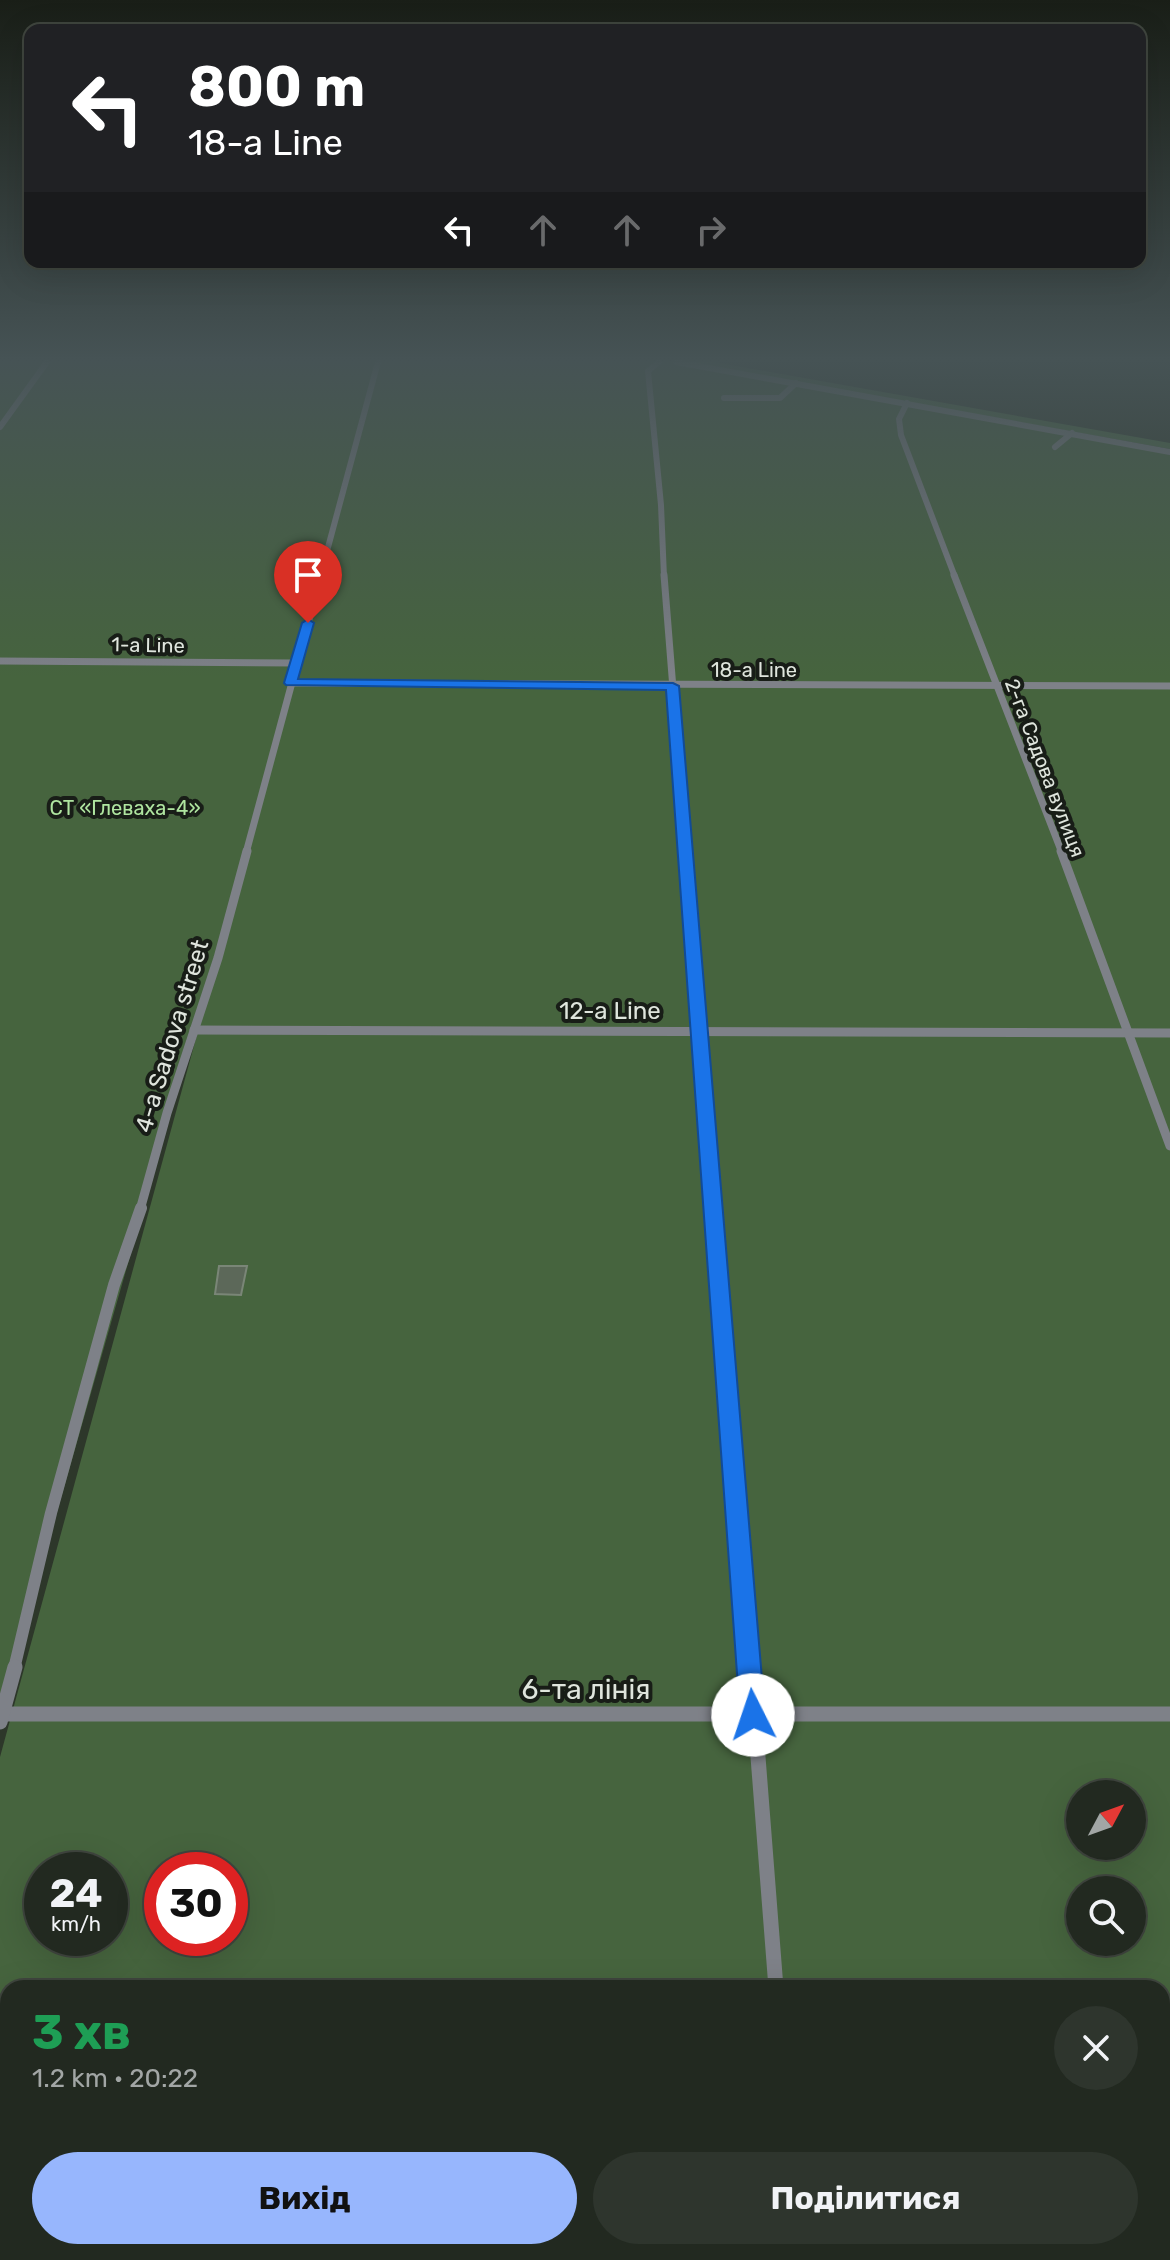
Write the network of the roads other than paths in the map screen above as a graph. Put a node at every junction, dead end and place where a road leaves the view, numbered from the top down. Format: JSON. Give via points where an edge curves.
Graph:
{"nodes":[{"id":1,"x":351,"y":467,"type":"edge"},
{"id":2,"x":657,"y":467,"type":"edge"},
{"id":3,"x":913,"y":467,"type":"edge"},
{"id":4,"x":0,"y":661,"type":"edge"},
{"id":5,"x":296,"y":663,"type":"junction"},
{"id":6,"x":290,"y":683,"type":"junction"},
{"id":7,"x":673,"y":686,"type":"junction"},
{"id":8,"x":996,"y":686,"type":"junction"},
{"id":9,"x":1170,"y":686,"type":"edge"},
{"id":10,"x":194,"y":1030,"type":"junction"},
{"id":11,"x":699,"y":1031,"type":"junction"},
{"id":12,"x":1127,"y":1033,"type":"junction"},
{"id":13,"x":1170,"y":1033,"type":"edge"},
{"id":14,"x":1170,"y":1146,"type":"edge"},
{"id":15,"x":1170,"y":1714,"type":"edge"},
{"id":16,"x":753,"y":1715,"type":"junction"},
{"id":17,"x":1,"y":1718,"type":"edge"},
{"id":18,"x":775,"y":1980,"type":"edge"}],
"edges":[{"from":1,"to":5,"type":"street","name":"4-a Sadova street"},
{"from":2,"to":7,"type":"street"},
{"from":3,"to":8,"type":"street","name":"2-га Садова вулиця"},
{"from":4,"to":5,"type":"street","name":"1-a Line"},
{"from":5,"to":6,"type":"street","name":"4-a Sadova street"},
{"from":6,"to":7,"type":"street","name":"18-a Line"},
{"from":6,"to":10,"type":"street","name":"4-a Sadova street"},
{"from":7,"to":8,"type":"street","name":"18-a Line"},
{"from":7,"to":11,"type":"street"},
{"from":8,"to":9,"type":"street","name":"18-a Line"},
{"from":8,"to":12,"type":"street","name":"2-га Садова вулиця"},
{"from":10,"to":11,"type":"street","name":"12-a Line"},
{"from":10,"to":17,"type":"street","name":"4-a Sadova street","via":[[114,1285]]},
{"from":11,"to":12,"type":"street","name":"12-a Line"},
{"from":11,"to":16,"type":"street"},
{"from":12,"to":13,"type":"street","name":"12-a Line"},
{"from":12,"to":14,"type":"street","name":"2-га Садова вулиця"},
{"from":15,"to":16,"type":"street","name":"6-та лінія"},
{"from":16,"to":17,"type":"street","name":"6-та лінія"},
{"from":16,"to":18,"type":"street"}]}
